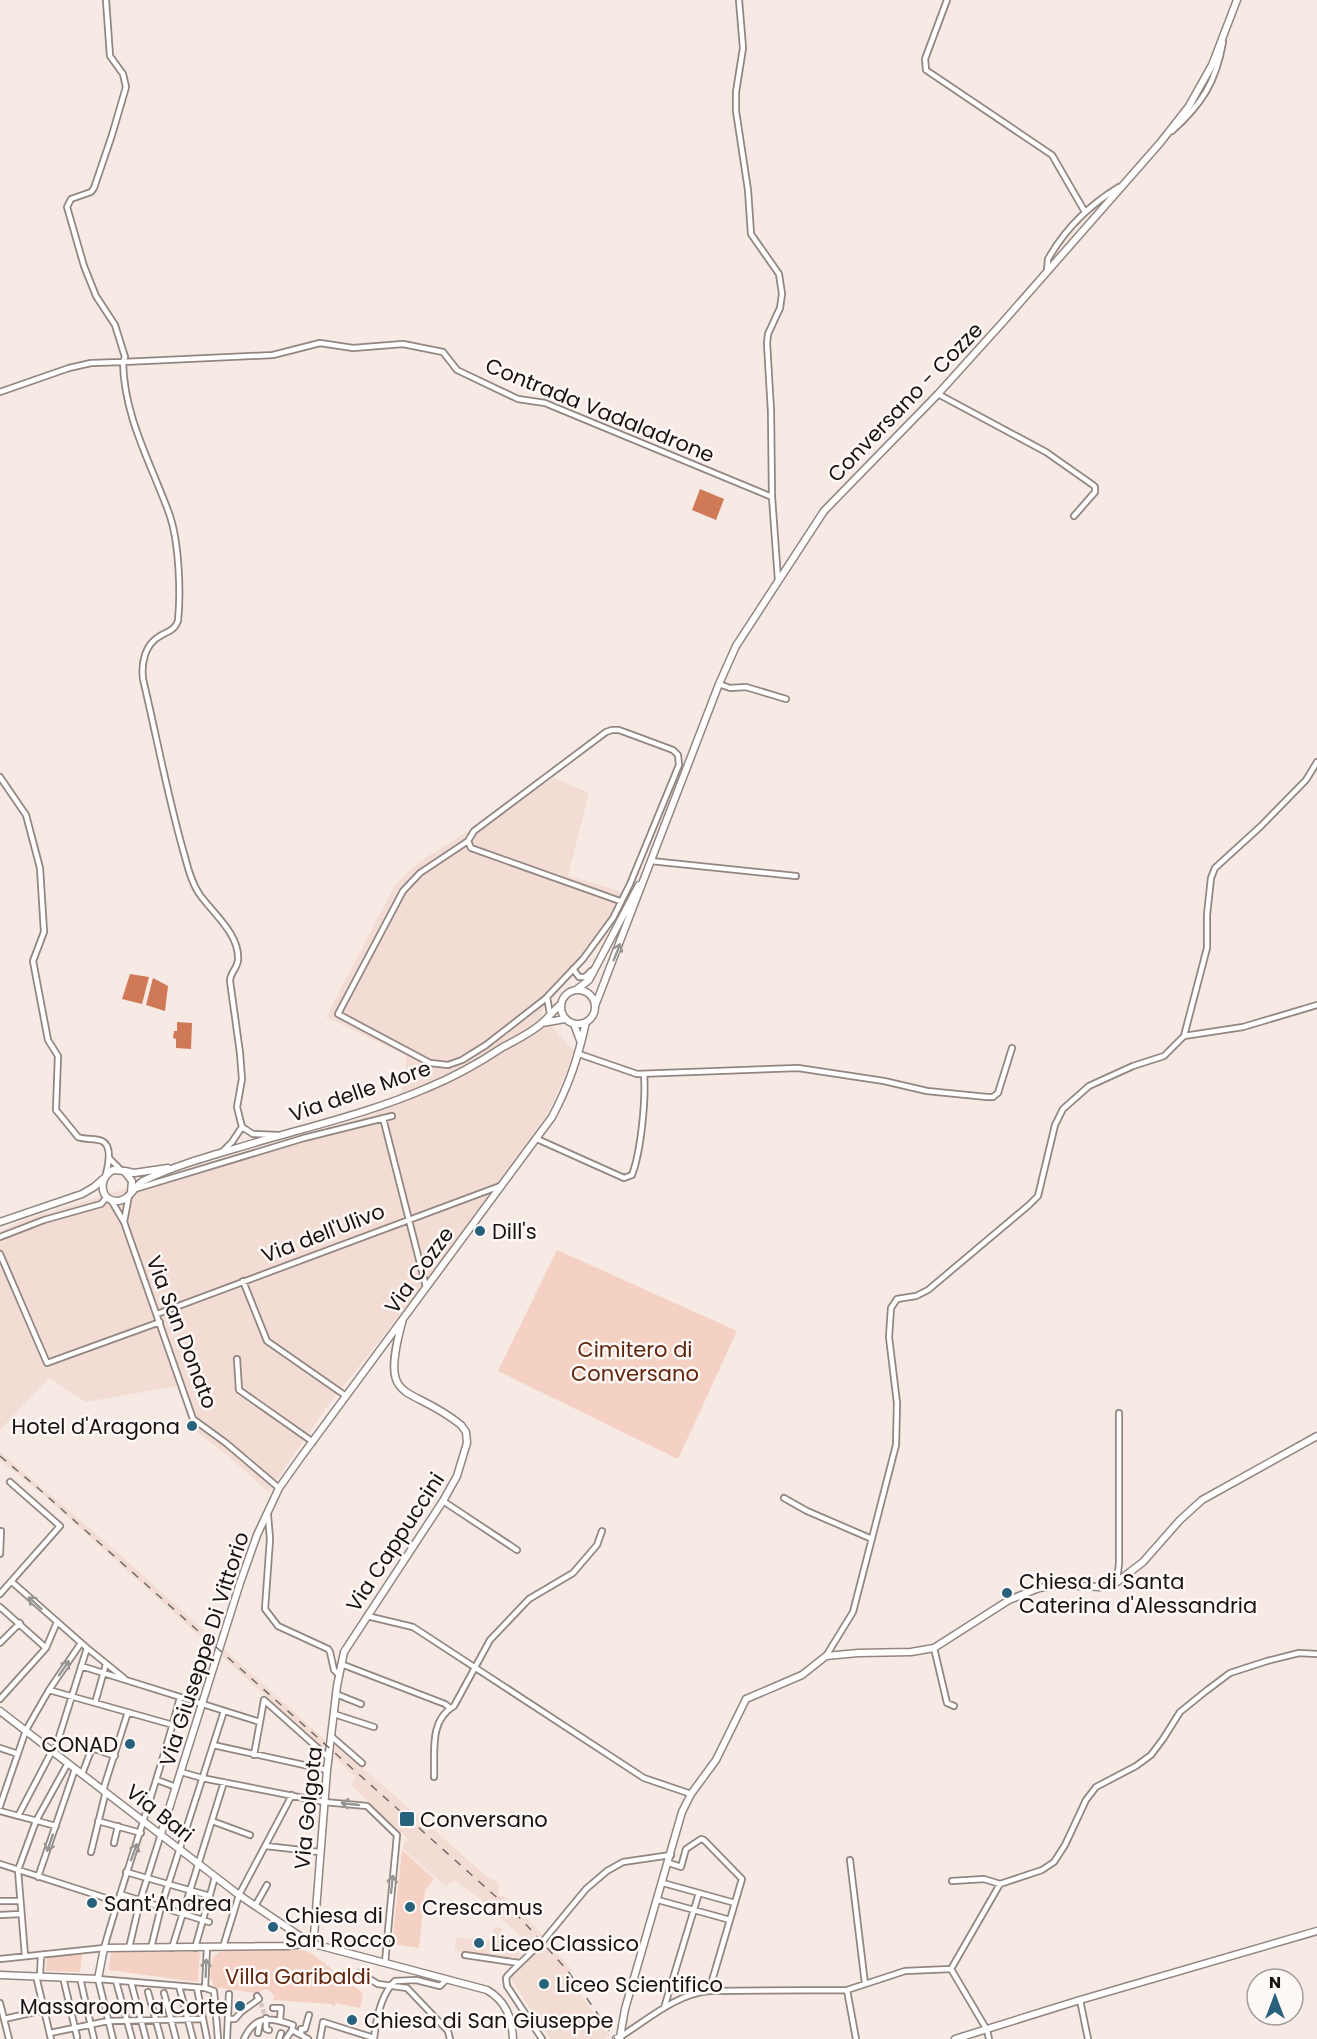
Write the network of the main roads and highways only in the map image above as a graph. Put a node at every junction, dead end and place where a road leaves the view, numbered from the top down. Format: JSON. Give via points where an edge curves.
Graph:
{"nodes":[{"id":1,"x":1237,"y":0,"type":"edge"},
{"id":2,"x":651,"y":861,"type":"junction"},
{"id":3,"x":576,"y":990,"type":"junction"},
{"id":4,"x":561,"y":1004,"type":"junction"},
{"id":5,"x":595,"y":1006,"type":"junction"},
{"id":6,"x":565,"y":1019,"type":"junction"},
{"id":7,"x":586,"y":1022,"type":"junction"},
{"id":8,"x":542,"y":1024,"type":"junction"},
{"id":9,"x":574,"y":1024,"type":"junction"},
{"id":10,"x":581,"y":1043,"type":"junction"},
{"id":11,"x":177,"y":1167,"type":"junction"},
{"id":12,"x":122,"y":1171,"type":"junction"},
{"id":13,"x":105,"y":1176,"type":"junction"},
{"id":14,"x":131,"y":1192,"type":"junction"},
{"id":15,"x":82,"y":1194,"type":"junction"},
{"id":16,"x":107,"y":1196,"type":"junction"},
{"id":17,"x":0,"y":1222,"type":"edge"},
{"id":18,"x":403,"y":1319,"type":"junction"},
{"id":19,"x":1317,"y":1436,"type":"edge"},
{"id":20,"x":268,"y":1509,"type":"joint"},
{"id":21,"x":339,"y":1675,"type":"joint"},
{"id":22,"x":0,"y":1711,"type":"edge"},
{"id":23,"x":161,"y":1834,"type":"junction"},
{"id":24,"x":1317,"y":1931,"type":"edge"},
{"id":25,"x":302,"y":1938,"type":"junction"},
{"id":26,"x":310,"y":1943,"type":"junction"},
{"id":27,"x":288,"y":1946,"type":"junction"},
{"id":28,"x":0,"y":1975,"type":"edge"},
{"id":29,"x":619,"y":2038,"type":"edge"},
{"id":30,"x":513,"y":2039,"type":"edge"},
{"id":31,"x":955,"y":2039,"type":"edge"}],
"edges":[{"from":1,"to":2,"type":"main road","name":"Conversano - Cozze","via":[[1202,87],[1160,143],[938,394],[824,511],[736,646]]},
{"from":2,"to":3,"type":"main road","via":[[589,980]]},
{"from":5,"to":2,"type":"main road","one_way":true},
{"from":3,"to":4,"type":"main road","via":[[566,995]]},
{"from":3,"to":5,"type":"main road","via":[[591,996]]},
{"from":4,"to":6,"type":"main road"},
{"from":4,"to":8,"type":"main road"},
{"from":5,"to":7,"type":"main road","via":[[593,1016]]},
{"from":6,"to":8,"type":"main road"},
{"from":6,"to":9,"type":"main road"},
{"from":7,"to":9,"type":"main road"},
{"from":7,"to":10,"type":"main road","name":"Via Cozze"},
{"from":8,"to":11,"type":"main road","name":"Via delle More","via":[[473,1066],[425,1089]]},
{"from":9,"to":10,"type":"main road"},
{"from":10,"to":18,"type":"main road","name":"Via Cozze","via":[[568,1086],[537,1139]]},
{"from":11,"to":12,"type":"main road"},
{"from":11,"to":14,"type":"main road","via":[[139,1183]]},
{"from":12,"to":13,"type":"main road","via":[[113,1170]]},
{"from":12,"to":14,"type":"main road","via":[[132,1181]]},
{"from":13,"to":15,"type":"main road"},
{"from":13,"to":16,"type":"main road","via":[[102,1186]]},
{"from":14,"to":16,"type":"main road","via":[[118,1201]]},
{"from":15,"to":16,"type":"main road"},
{"from":15,"to":17,"type":"main road"},
{"from":18,"to":20,"type":"main road","name":"Via Cozze","via":[[279,1488]]},
{"from":18,"to":21,"type":"main road","name":"Via Cappuccini","via":[[395,1347],[394,1376],[406,1394],[455,1420],[466,1432],[467,1443],[461,1467],[443,1501],[344,1652]]},
{"from":19,"to":29,"type":"main road","via":[[1202,1500],[1143,1562],[1116,1582],[1100,1587],[1051,1585],[1032,1590],[1009,1600],[934,1648],[826,1656],[802,1675],[746,1699],[716,1760],[682,1812]]},
{"from":20,"to":23,"type":"main road","name":"Via Giuseppe Di Vittorio","via":[[240,1583]]},
{"from":21,"to":26,"type":"main road","name":"Via Golgota","via":[[319,1852],[314,1936]]},
{"from":22,"to":23,"type":"main road","name":"Via Bari"},
{"from":23,"to":25,"type":"main road","name":"Via Bari"},
{"from":24,"to":31,"type":"main road"},
{"from":25,"to":26,"type":"main road","name":"Via Bari"},
{"from":25,"to":27,"type":"main road"},
{"from":26,"to":27,"type":"main road"},
{"from":26,"to":30,"type":"main road","via":[[487,1990],[509,2014]]},
{"from":27,"to":28,"type":"main road","via":[[104,1950],[99,1977]]}]}
